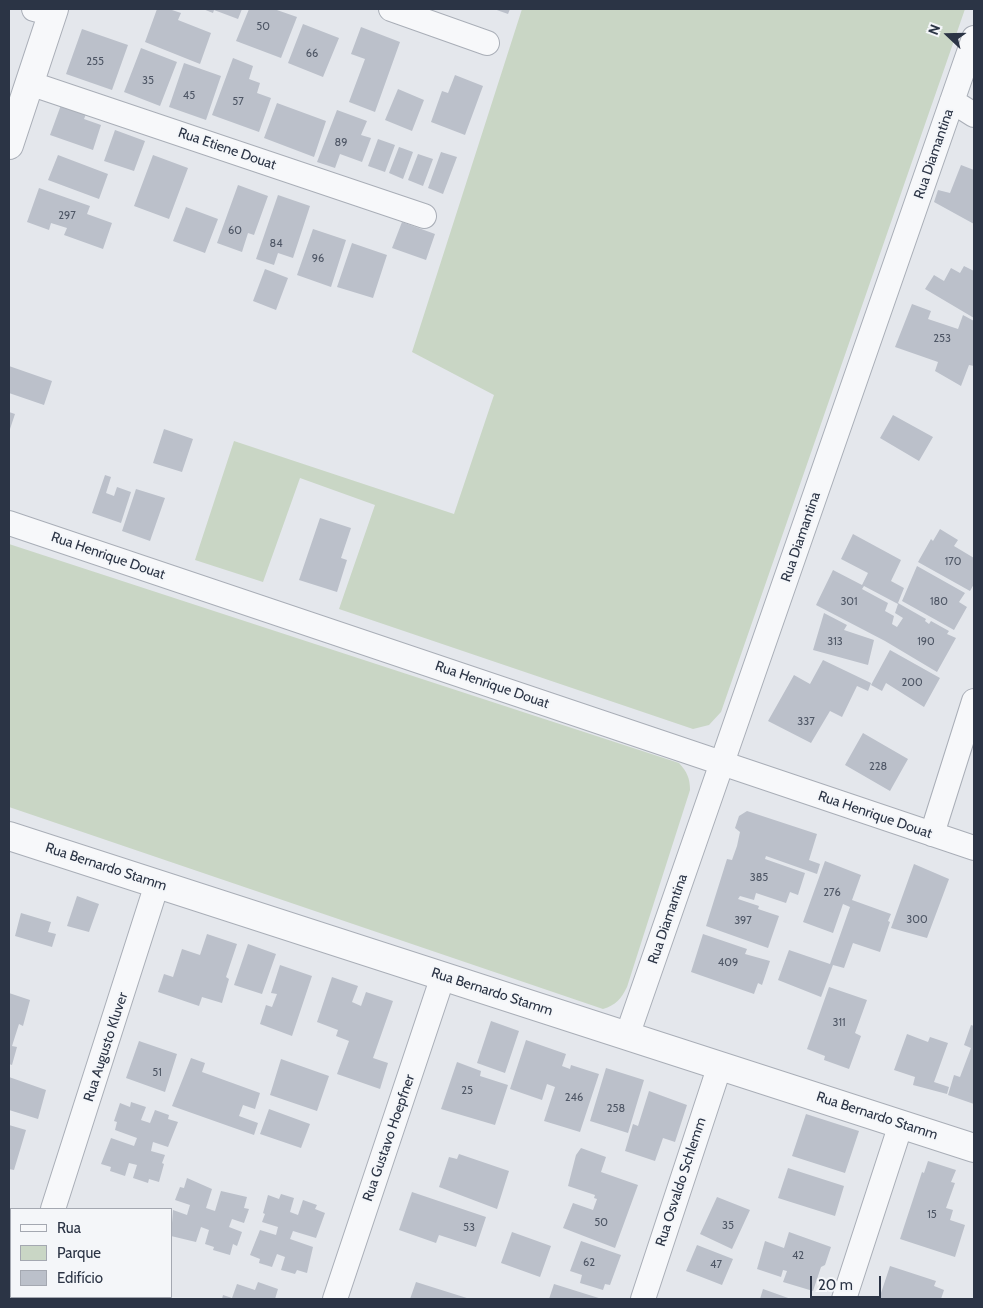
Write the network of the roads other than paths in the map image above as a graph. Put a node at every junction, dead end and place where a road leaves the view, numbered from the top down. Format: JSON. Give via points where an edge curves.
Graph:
{"nodes":[{"id":1,"x":391,"y":9,"type":"edge"},
{"id":2,"x":47,"y":11,"type":"edge"},
{"id":3,"x":974,"y":38,"type":"edge"},
{"id":4,"x":487,"y":43,"type":"dead end"},
{"id":5,"x":29,"y":82,"type":"junction"},
{"id":6,"x":952,"y":101,"type":"junction"},
{"id":7,"x":974,"y":115,"type":"edge"},
{"id":8,"x":9,"y":144,"type":"edge"},
{"id":9,"x":424,"y":216,"type":"dead end"},
{"id":10,"x":9,"y":523,"type":"edge"},
{"id":11,"x":974,"y":701,"type":"edge"},
{"id":12,"x":722,"y":763,"type":"junction"},
{"id":13,"x":932,"y":834,"type":"junction"},
{"id":14,"x":9,"y":836,"type":"edge"},
{"id":15,"x":974,"y":848,"type":"edge"},
{"id":16,"x":158,"y":884,"type":"junction"},
{"id":17,"x":443,"y":976,"type":"junction"},
{"id":18,"x":627,"y":1036,"type":"junction"},
{"id":19,"x":720,"y":1065,"type":"junction"},
{"id":20,"x":901,"y":1124,"type":"junction"},
{"id":21,"x":974,"y":1148,"type":"edge"},
{"id":22,"x":53,"y":1208,"type":"edge"},
{"id":23,"x":335,"y":1299,"type":"edge"},
{"id":24,"x":643,"y":1299,"type":"edge"},
{"id":25,"x":844,"y":1299,"type":"edge"}],
"edges":[{"from":1,"to":4,"type":"street"},
{"from":2,"to":5,"type":"street"},
{"from":3,"to":6,"type":"street","name":"Rua Diamantina"},
{"from":5,"to":8,"type":"street"},
{"from":5,"to":9,"type":"street","name":"Rua Etiene Douat"},
{"from":6,"to":7,"type":"street"},
{"from":6,"to":12,"type":"street","name":"Rua Diamantina"},
{"from":10,"to":12,"type":"street","name":"Rua Henrique Douat"},
{"from":11,"to":13,"type":"street"},
{"from":12,"to":13,"type":"street","name":"Rua Henrique Douat"},
{"from":12,"to":18,"type":"street","name":"Rua Diamantina"},
{"from":13,"to":15,"type":"street","name":"Rua Henrique Douat"},
{"from":14,"to":16,"type":"street","name":"Rua Bernardo Stamm"},
{"from":16,"to":17,"type":"street","name":"Rua Bernardo Stamm"},
{"from":16,"to":22,"type":"street","name":"Rua Augusto Kluver"},
{"from":17,"to":18,"type":"street","name":"Rua Bernardo Stamm"},
{"from":17,"to":23,"type":"street","name":"Rua Gustavo Hoepfner"},
{"from":18,"to":19,"type":"street","name":"Rua Bernardo Stamm"},
{"from":19,"to":20,"type":"street","name":"Rua Bernardo Stamm"},
{"from":19,"to":24,"type":"street","name":"Rua Osvaldo Schlemm"},
{"from":20,"to":21,"type":"street","name":"Rua Bernardo Stamm"},
{"from":20,"to":25,"type":"street"}]}
